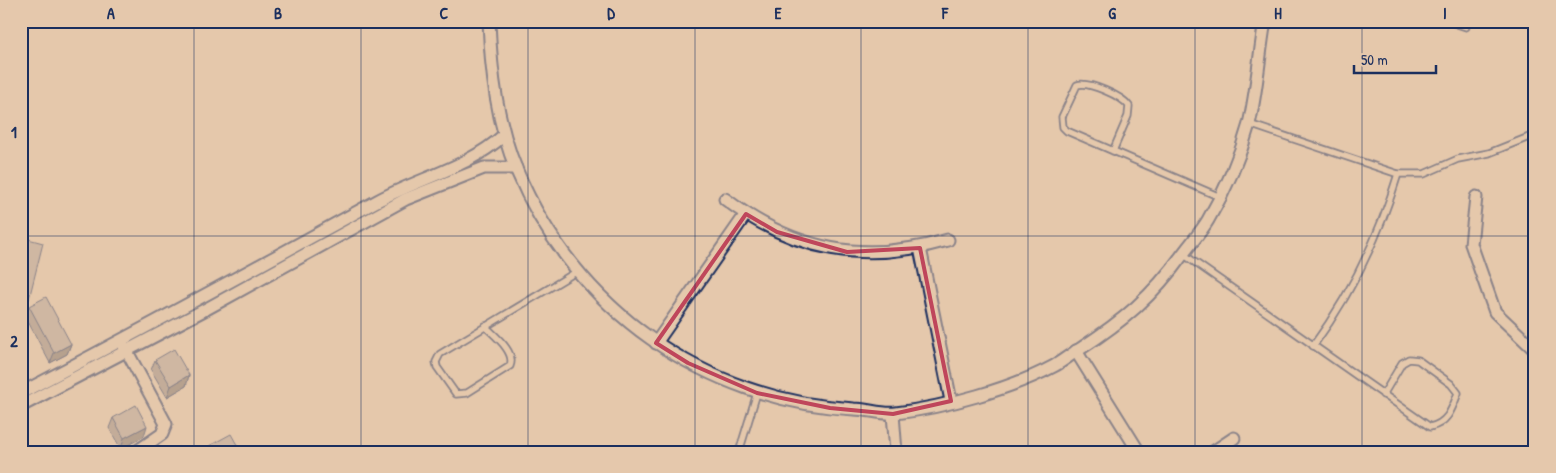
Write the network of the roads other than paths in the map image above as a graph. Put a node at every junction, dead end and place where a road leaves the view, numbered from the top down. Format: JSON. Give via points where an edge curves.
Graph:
{"nodes":[{"id":1,"x":489,"y":21,"type":"edge"},
{"id":2,"x":644,"y":21,"type":"edge"},
{"id":3,"x":667,"y":21,"type":"edge"},
{"id":4,"x":1265,"y":21,"type":"edge"},
{"id":5,"x":1448,"y":21,"type":"edge"},
{"id":6,"x":1466,"y":27,"type":"dead end"},
{"id":7,"x":1249,"y":124,"type":"junction"},
{"id":8,"x":504,"y":134,"type":"junction"},
{"id":9,"x":1529,"y":137,"type":"dead end"},
{"id":10,"x":1113,"y":151,"type":"junction"},
{"id":11,"x":516,"y":168,"type":"junction"},
{"id":12,"x":1398,"y":174,"type":"junction"},
{"id":13,"x":449,"y":175,"type":"junction"},
{"id":14,"x":1220,"y":197,"type":"junction"},
{"id":15,"x":1476,"y":197,"type":"dead end"},
{"id":16,"x":726,"y":199,"type":"dead end"},
{"id":17,"x":746,"y":214,"type":"junction"},
{"id":18,"x":948,"y":240,"type":"dead end"},
{"id":19,"x":920,"y":248,"type":"junction"},
{"id":20,"x":1182,"y":254,"type":"junction"},
{"id":21,"x":576,"y":272,"type":"junction"},
{"id":22,"x":486,"y":326,"type":"junction"},
{"id":23,"x":656,"y":343,"type":"junction"},
{"id":24,"x":124,"y":346,"type":"junction"},
{"id":25,"x":1313,"y":346,"type":"junction"},
{"id":26,"x":1535,"y":350,"type":"edge"},
{"id":27,"x":1076,"y":352,"type":"junction"},
{"id":28,"x":21,"y":393,"type":"edge"},
{"id":29,"x":757,"y":393,"type":"junction"},
{"id":30,"x":1383,"y":395,"type":"junction"},
{"id":31,"x":951,"y":402,"type":"junction"},
{"id":32,"x":21,"y":406,"type":"edge"},
{"id":33,"x":893,"y":414,"type":"junction"},
{"id":34,"x":1234,"y":438,"type":"dead end"},
{"id":35,"x":136,"y":452,"type":"edge"},
{"id":36,"x":738,"y":452,"type":"edge"},
{"id":37,"x":896,"y":452,"type":"edge"},
{"id":38,"x":1139,"y":452,"type":"edge"},
{"id":39,"x":1213,"y":452,"type":"edge"}],
"edges":[{"from":1,"to":8,"type":"street","via":[[495,95]]},
{"from":2,"to":3,"type":"lane"},
{"from":4,"to":7,"type":"street"},
{"from":5,"to":6,"type":"lane"},
{"from":7,"to":12,"type":"lane"},
{"from":7,"to":14,"type":"street"},
{"from":8,"to":11,"type":"street"},
{"from":8,"to":13,"type":"street"},
{"from":9,"to":12,"type":"lane","via":[[1488,153],[1458,159],[1424,174]]},
{"from":10,"to":10,"type":"lane","via":[[1063,127],[1062,117],[1077,86],[1089,84],[1129,106]]},
{"from":10,"to":14,"type":"lane"},
{"from":11,"to":13,"type":"street","via":[[484,168]]},
{"from":11,"to":21,"type":"street","via":[[542,222]]},
{"from":12,"to":25,"type":"lane","via":[[1366,260],[1337,314]]},
{"from":13,"to":24,"type":"street"},
{"from":14,"to":20,"type":"street","via":[[1207,223]]},
{"from":15,"to":26,"type":"street","via":[[1471,244],[1495,312]]},
{"from":16,"to":17,"type":"street"},
{"from":17,"to":19,"type":"street","via":[[777,232],[812,245],[847,252],[884,253]]},
{"from":17,"to":23,"type":"street"},
{"from":18,"to":19,"type":"street"},
{"from":19,"to":31,"type":"street"},
{"from":20,"to":25,"type":"lane"},
{"from":20,"to":27,"type":"street","via":[[1168,276],[1143,302]]},
{"from":21,"to":22,"type":"lane"},
{"from":21,"to":23,"type":"street","via":[[627,321]]},
{"from":22,"to":22,"type":"lane","via":[[437,357],[437,367],[456,394],[467,394],[512,362],[510,353]]},
{"from":23,"to":29,"type":"street","via":[[722,380]]},
{"from":24,"to":28,"type":"street"},
{"from":24,"to":32,"type":"street"},
{"from":24,"to":35,"type":"street","via":[[166,424],[162,434]]},
{"from":25,"to":30,"type":"lane"},
{"from":27,"to":31,"type":"street","via":[[1022,381]]},
{"from":27,"to":38,"type":"street"},
{"from":29,"to":33,"type":"street","via":[[821,406]]},
{"from":29,"to":36,"type":"lane"},
{"from":30,"to":30,"type":"lane","via":[[1430,427],[1439,425],[1449,414],[1458,393],[1418,360],[1409,359],[1402,363]]},
{"from":31,"to":33,"type":"street"},
{"from":33,"to":37,"type":"street"},
{"from":34,"to":39,"type":"street"}]}
